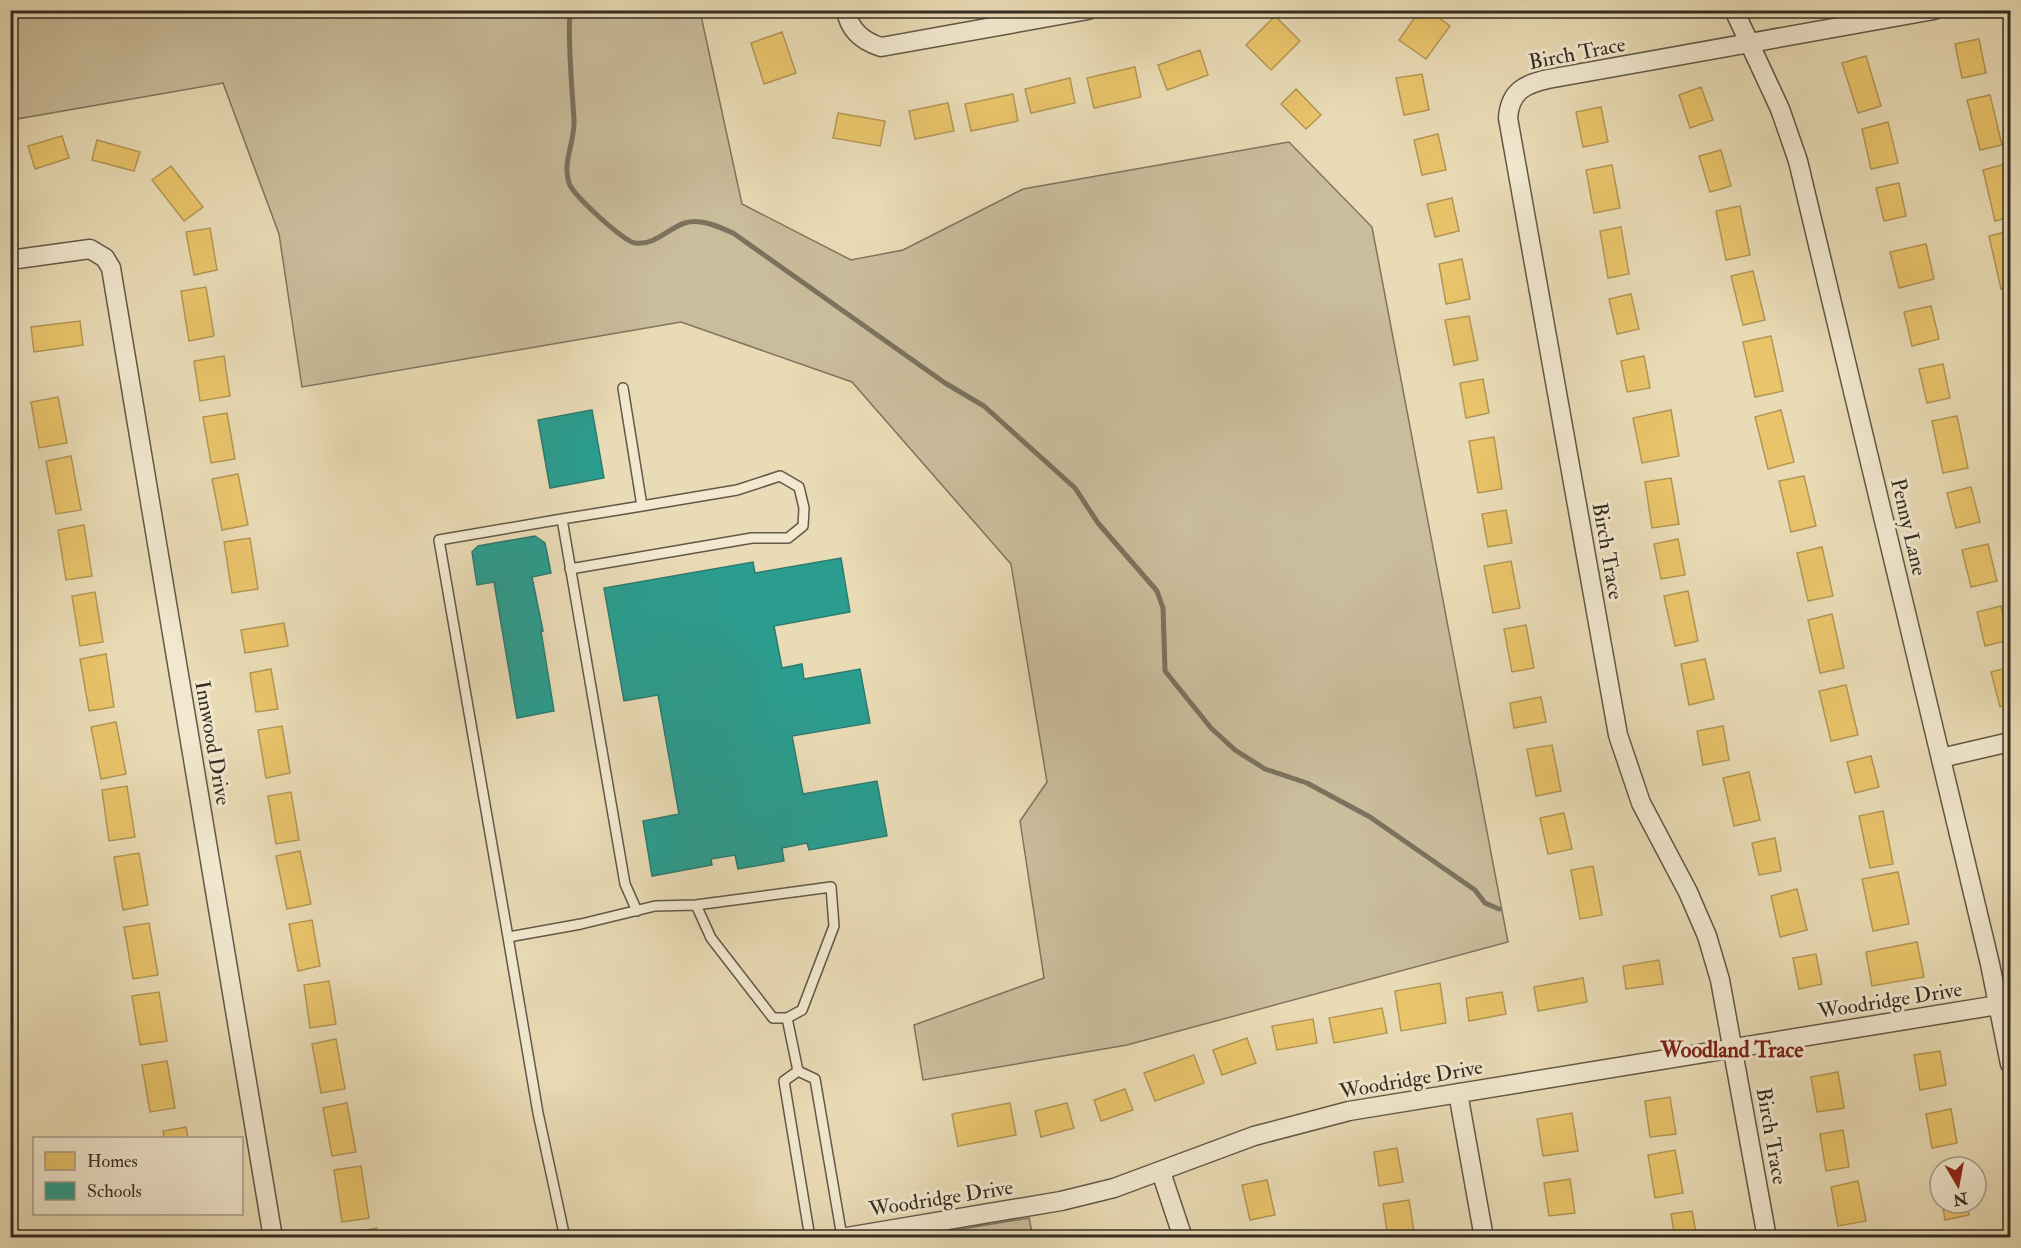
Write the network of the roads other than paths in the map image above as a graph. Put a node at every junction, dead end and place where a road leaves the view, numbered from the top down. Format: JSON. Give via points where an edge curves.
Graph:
{"nodes":[{"id":1,"x":14,"y":10,"type":"edge"},
{"id":2,"x":846,"y":10,"type":"edge"},
{"id":3,"x":1088,"y":10,"type":"edge"},
{"id":4,"x":1734,"y":10,"type":"edge"},
{"id":5,"x":1934,"y":10,"type":"edge"},
{"id":6,"x":10,"y":23,"type":"edge"},
{"id":7,"x":1749,"y":43,"type":"junction"},
{"id":8,"x":10,"y":260,"type":"edge"},
{"id":9,"x":622,"y":388,"type":"dead end"},
{"id":10,"x":642,"y":506,"type":"junction"},
{"id":11,"x":562,"y":519,"type":"junction"},
{"id":12,"x":570,"y":569,"type":"junction"},
{"id":13,"x":2010,"y":742,"type":"edge"},
{"id":14,"x":1941,"y":758,"type":"junction"},
{"id":15,"x":696,"y":905,"type":"junction"},
{"id":16,"x":637,"y":910,"type":"junction"},
{"id":17,"x":508,"y":937,"type":"junction"},
{"id":18,"x":2005,"y":1004,"type":"edge"},
{"id":19,"x":788,"y":1018,"type":"junction"},
{"id":20,"x":1733,"y":1048,"type":"junction"},
{"id":21,"x":2010,"y":1064,"type":"edge"},
{"id":22,"x":798,"y":1071,"type":"junction"},
{"id":23,"x":1458,"y":1093,"type":"junction"},
{"id":24,"x":1161,"y":1172,"type":"junction"},
{"id":25,"x":841,"y":1237,"type":"edge"},
{"id":26,"x":273,"y":1238,"type":"edge"},
{"id":27,"x":565,"y":1238,"type":"edge"},
{"id":28,"x":810,"y":1238,"type":"edge"},
{"id":29,"x":1183,"y":1238,"type":"edge"},
{"id":30,"x":1484,"y":1238,"type":"edge"},
{"id":31,"x":1767,"y":1238,"type":"edge"}],
"edges":[{"from":1,"to":6,"type":"lane"},
{"from":2,"to":3,"type":"street","via":[[853,30],[881,47]]},
{"from":4,"to":7,"type":"street","name":"Penny Lane"},
{"from":5,"to":7,"type":"street","name":"Birch Trace"},
{"from":7,"to":14,"type":"street","name":"Penny Lane","via":[[1780,109],[1798,161]]},
{"from":7,"to":20,"type":"street","name":"Birch Trace","via":[[1529,83],[1514,95],[1508,118],[1618,735],[1641,803],[1707,936]]},
{"from":8,"to":26,"type":"street","name":"Innwood Drive","via":[[90,249],[105,258],[111,268]]},
{"from":9,"to":10,"type":"lane"},
{"from":10,"to":11,"type":"lane"},
{"from":10,"to":12,"type":"lane","via":[[737,490],[780,476],[799,487],[803,526],[788,538],[752,538]]},
{"from":11,"to":12,"type":"lane"},
{"from":11,"to":17,"type":"lane","via":[[439,540]]},
{"from":12,"to":16,"type":"lane","via":[[626,884]]},
{"from":13,"to":14,"type":"street"},
{"from":14,"to":18,"type":"street","name":"Penny Lane"},
{"from":15,"to":16,"type":"lane"},
{"from":15,"to":19,"type":"lane","via":[[711,938],[773,1017]]},
{"from":15,"to":19,"type":"lane","via":[[831,887],[834,926],[802,1010]]},
{"from":16,"to":17,"type":"lane"},
{"from":17,"to":27,"type":"lane","via":[[538,1113]]},
{"from":18,"to":20,"type":"street","name":"Woodridge Drive"},
{"from":18,"to":21,"type":"street","name":"Penny Lane"},
{"from":19,"to":22,"type":"lane"},
{"from":20,"to":23,"type":"street","name":"Woodridge Drive"},
{"from":20,"to":31,"type":"street","name":"Birch Trace"},
{"from":22,"to":25,"type":"lane","via":[[815,1079]]},
{"from":22,"to":28,"type":"lane","via":[[784,1081]]},
{"from":23,"to":24,"type":"street","name":"Woodridge Drive","via":[[1303,1122],[1254,1136]]},
{"from":23,"to":30,"type":"street"},
{"from":24,"to":25,"type":"street","name":"Woodridge Drive","via":[[1061,1201]]},
{"from":24,"to":29,"type":"street"}]}
